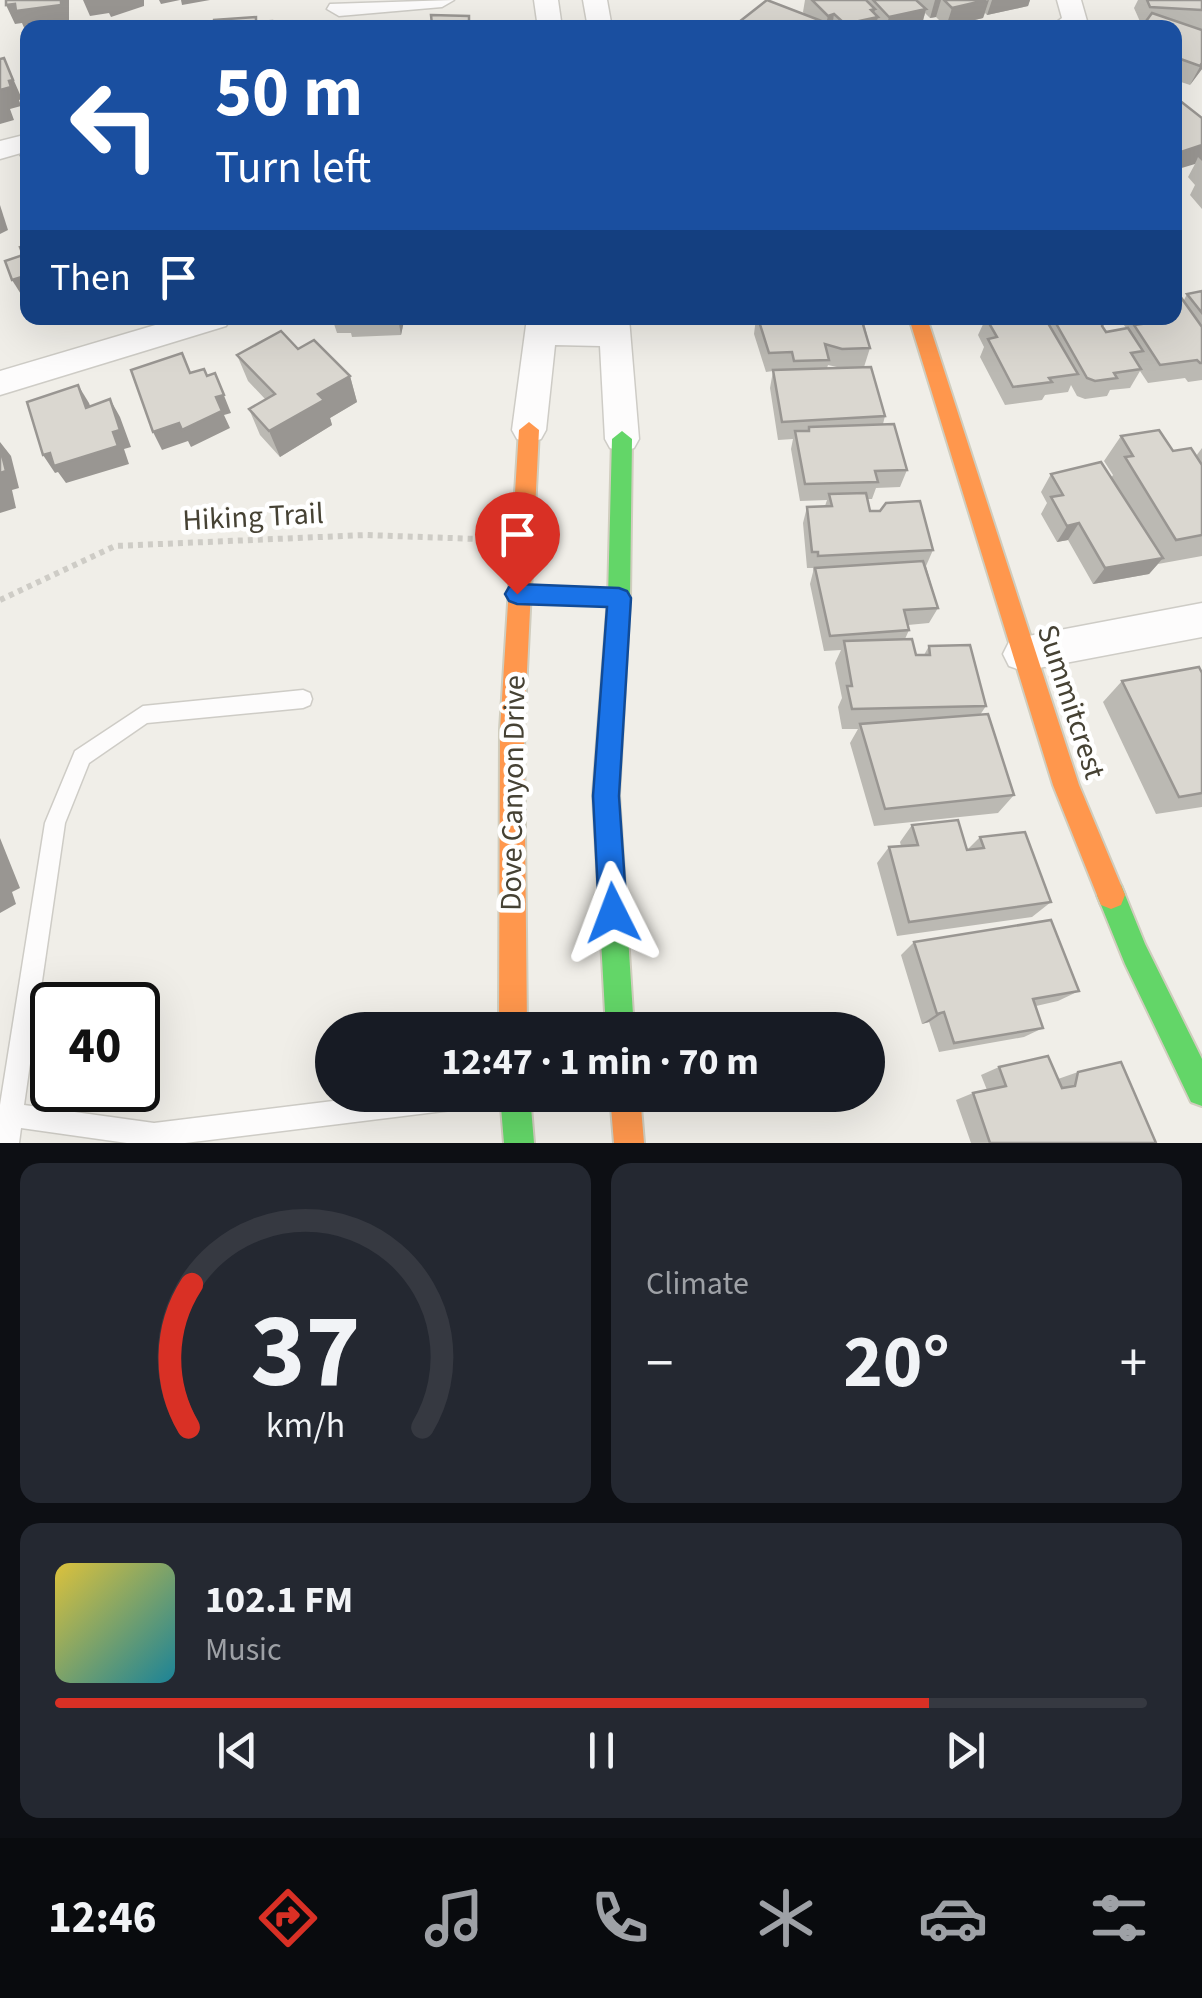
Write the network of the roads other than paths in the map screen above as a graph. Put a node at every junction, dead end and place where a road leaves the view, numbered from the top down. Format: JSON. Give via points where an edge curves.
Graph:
{"nodes":[{"id":1,"x":442,"y":0,"type":"edge"},
{"id":2,"x":338,"y":12,"type":"edge"},
{"id":3,"x":189,"y":325,"type":"edge"},
{"id":4,"x":541,"y":325,"type":"edge"},
{"id":5,"x":920,"y":325,"type":"edge"},
{"id":6,"x":614,"y":326,"type":"edge"},
{"id":7,"x":0,"y":383,"type":"edge"},
{"id":8,"x":528,"y":430,"type":"joint"},
{"id":9,"x":622,"y":439,"type":"joint"},
{"id":10,"x":517,"y":594,"type":"junction"},
{"id":11,"x":619,"y":598,"type":"junction"},
{"id":12,"x":1202,"y":620,"type":"edge"},
{"id":13,"x":1023,"y":654,"type":"junction"},
{"id":14,"x":303,"y":699,"type":"dead end"},
{"id":15,"x":512,"y":1012,"type":"edge"},
{"id":16,"x":619,"y":1012,"type":"edge"},
{"id":17,"x":1202,"y":1092,"type":"edge"},
{"id":18,"x":339,"y":1112,"type":"edge"},
{"id":19,"x":516,"y":1112,"type":"edge"},
{"id":20,"x":626,"y":1112,"type":"edge"},
{"id":21,"x":6,"y":1116,"type":"edge"},
{"id":22,"x":7,"y":1143,"type":"edge"},
{"id":23,"x":519,"y":1143,"type":"edge"},
{"id":24,"x":629,"y":1143,"type":"edge"}],
"edges":[{"from":1,"to":2,"type":"street"},
{"from":3,"to":7,"type":"street"},
{"from":4,"to":6,"type":"street"},
{"from":4,"to":8,"type":"street","name":"Dove Canyon Drive"},
{"from":5,"to":13,"type":"street","name":"Summitcrest"},
{"from":6,"to":9,"type":"street"},
{"from":8,"to":10,"type":"street","name":"Dove Canyon Drive"},
{"from":9,"to":11,"type":"street"},
{"from":10,"to":11,"type":"lane"},
{"from":10,"to":15,"type":"street","name":"Dove Canyon Drive"},
{"from":11,"to":16,"type":"street","via":[[606,796]]},
{"from":12,"to":13,"type":"street"},
{"from":13,"to":17,"type":"street","name":"Summitcrest","via":[[1066,785]]},
{"from":14,"to":21,"type":"lane","via":[[143,715],[82,757],[56,822]]},
{"from":18,"to":21,"type":"lane","via":[[154,1135]]},
{"from":19,"to":23,"type":"street"},
{"from":20,"to":24,"type":"street"},
{"from":21,"to":22,"type":"lane"}]}
